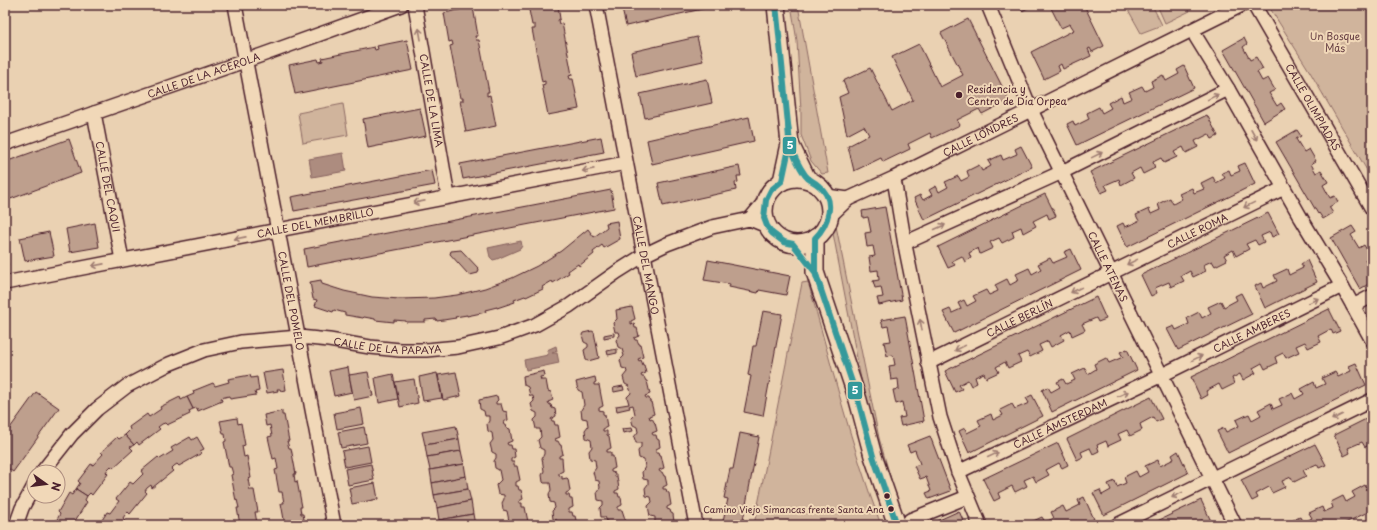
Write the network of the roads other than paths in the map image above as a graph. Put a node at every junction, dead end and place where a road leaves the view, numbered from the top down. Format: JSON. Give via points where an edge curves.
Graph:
{"nodes":[{"id":1,"x":235,"y":5,"type":"edge"},
{"id":2,"x":401,"y":5,"type":"edge"},
{"id":3,"x":415,"y":5,"type":"edge"},
{"id":4,"x":596,"y":5,"type":"edge"},
{"id":5,"x":776,"y":5,"type":"edge"},
{"id":6,"x":988,"y":5,"type":"edge"},
{"id":7,"x":1242,"y":5,"type":"edge"},
{"id":8,"x":1254,"y":5,"type":"edge"},
{"id":9,"x":1196,"y":37,"type":"dead end"},
{"id":10,"x":246,"y":60,"type":"junction"},
{"id":11,"x":1228,"y":89,"type":"junction"},
{"id":12,"x":1031,"y":110,"type":"junction"},
{"id":13,"x":94,"y":113,"type":"junction"},
{"id":14,"x":5,"y":144,"type":"edge"},
{"id":15,"x":790,"y":144,"type":"junction"},
{"id":16,"x":626,"y":163,"type":"junction"},
{"id":17,"x":1062,"y":172,"type":"junction"},
{"id":18,"x":807,"y":179,"type":"junction"},
{"id":19,"x":782,"y":181,"type":"junction"},
{"id":20,"x":895,"y":185,"type":"dead end"},
{"id":21,"x":1284,"y":188,"type":"junction"},
{"id":22,"x":448,"y":196,"type":"junction"},
{"id":23,"x":827,"y":196,"type":"junction"},
{"id":24,"x":848,"y":199,"type":"junction"},
{"id":25,"x":766,"y":200,"type":"junction"},
{"id":26,"x":1372,"y":210,"type":"edge"},
{"id":27,"x":830,"y":216,"type":"junction"},
{"id":28,"x":750,"y":219,"type":"junction"},
{"id":29,"x":767,"y":226,"type":"junction"},
{"id":30,"x":278,"y":230,"type":"junction"},
{"id":31,"x":816,"y":238,"type":"junction"},
{"id":32,"x":905,"y":243,"type":"junction"},
{"id":33,"x":793,"y":244,"type":"junction"},
{"id":34,"x":644,"y":255,"type":"junction"},
{"id":35,"x":122,"y":260,"type":"junction"},
{"id":36,"x":815,"y":272,"type":"junction"},
{"id":37,"x":1111,"y":272,"type":"junction"},
{"id":38,"x":5,"y":282,"type":"edge"},
{"id":39,"x":1342,"y":286,"type":"junction"},
{"id":40,"x":1372,"y":296,"type":"edge"},
{"id":41,"x":1353,"y":306,"type":"junction"},
{"id":42,"x":299,"y":337,"type":"junction"},
{"id":43,"x":1372,"y":340,"type":"edge"},
{"id":44,"x":928,"y":363,"type":"junction"},
{"id":45,"x":1162,"y":375,"type":"junction"},
{"id":46,"x":1372,"y":400,"type":"edge"},
{"id":47,"x":48,"y":464,"type":"edge"},
{"id":48,"x":958,"y":472,"type":"junction"},
{"id":49,"x":1212,"y":478,"type":"junction"},
{"id":50,"x":967,"y":497,"type":"junction"},
{"id":51,"x":26,"y":501,"type":"edge"},
{"id":52,"x":904,"y":523,"type":"edge"},
{"id":53,"x":16,"y":525,"type":"edge"},
{"id":54,"x":334,"y":525,"type":"edge"},
{"id":55,"x":696,"y":525,"type":"edge"},
{"id":56,"x":980,"y":525,"type":"edge"},
{"id":57,"x":1117,"y":525,"type":"edge"},
{"id":58,"x":1235,"y":525,"type":"edge"}],
"edges":[{"from":1,"to":10,"type":"street","name":"CALLE DEL POMELO"},
{"from":2,"to":10,"type":"street","name":"CALLE DE LA ACEROLA"},
{"from":22,"to":3,"type":"street","name":"CALLE DE LA LIMA","one_way":true},
{"from":4,"to":16,"type":"street","name":"CALLE DEL MANGO"},
{"from":5,"to":15,"type":"main road"},
{"from":6,"to":12,"type":"street","name":"CALLE ATENAS"},
{"from":7,"to":12,"type":"street","name":"CALLE LONDRES"},
{"from":8,"to":26,"type":"street","name":"CALLE OLIMPIADAS"},
{"from":9,"to":11,"type":"street"},
{"from":10,"to":13,"type":"street","name":"CALLE DE LA ACEROLA"},
{"from":10,"to":30,"type":"street","name":"CALLE DEL POMELO"},
{"from":17,"to":11,"type":"street","one_way":true},
{"from":11,"to":21,"type":"street","one_way":true},
{"from":12,"to":17,"type":"street","name":"CALLE ATENAS"},
{"from":12,"to":24,"type":"street","name":"CALLE LONDRES"},
{"from":13,"to":14,"type":"street","name":"CALLE DE LA ACEROLA"},
{"from":13,"to":35,"type":"street","name":"CALLE DEL CAQUI"},
{"from":15,"to":18,"type":"main road"},
{"from":15,"to":19,"type":"main road"},
{"from":16,"to":22,"type":"street","name":"CALLE DEL MEMBRILLO","one_way":true},
{"from":16,"to":34,"type":"street","name":"CALLE DEL MANGO"},
{"from":32,"to":17,"type":"street","one_way":true},
{"from":17,"to":37,"type":"street","name":"CALLE ATENAS"},
{"from":18,"to":19,"type":"main road"},
{"from":18,"to":23,"type":"main road","via":[[820,187]]},
{"from":19,"to":25,"type":"main road","via":[[771,190]]},
{"from":20,"to":32,"type":"street"},
{"from":21,"to":37,"type":"street","name":"CALLE ROMA","one_way":true},
{"from":21,"to":39,"type":"street"},
{"from":22,"to":30,"type":"street","name":"CALLE DEL MEMBRILLO","one_way":true},
{"from":23,"to":24,"type":"street"},
{"from":23,"to":27,"type":"main road"},
{"from":24,"to":27,"type":"street","name":"CALLE LONDRES"},
{"from":25,"to":28,"type":"street"},
{"from":25,"to":29,"type":"main road","via":[[764,218]]},
{"from":27,"to":31,"type":"main road","via":[[821,234]]},
{"from":28,"to":29,"type":"street"},
{"from":28,"to":34,"type":"street","name":"CALLE DE LA PAPAYA","via":[[712,227]]},
{"from":29,"to":33,"type":"main road","via":[[778,238]]},
{"from":30,"to":35,"type":"street","name":"CALLE DEL MEMBRILLO","one_way":true},
{"from":30,"to":42,"type":"street","name":"CALLE DEL POMELO"},
{"from":31,"to":33,"type":"main road","via":[[810,242]]},
{"from":31,"to":36,"type":"main road"},
{"from":44,"to":32,"type":"street","one_way":true},
{"from":33,"to":36,"type":"main road"},
{"from":34,"to":42,"type":"street","name":"CALLE DE LA PAPAYA","via":[[569,306],[534,325],[499,338],[458,347],[400,350]]},
{"from":34,"to":55,"type":"street","name":"CALLE DEL MANGO"},
{"from":35,"to":38,"type":"street","name":"CALLE DEL MEMBRILLO","one_way":true},
{"from":36,"to":52,"type":"main road","via":[[858,400],[873,456]]},
{"from":37,"to":44,"type":"street","name":"CALLE BERLÍN","one_way":true},
{"from":37,"to":45,"type":"street","name":"CALLE ATENAS"},
{"from":39,"to":41,"type":"street"},
{"from":45,"to":39,"type":"street","name":"CALLE AMBERES","one_way":true},
{"from":40,"to":41,"type":"street"},
{"from":41,"to":43,"type":"street"},
{"from":42,"to":47,"type":"street","name":"CALLE DE LA PAPAYA","via":[[241,342],[204,350],[169,364],[127,386],[97,409],[72,434]]},
{"from":42,"to":54,"type":"street","name":"CALLE DEL POMELO"},
{"from":44,"to":48,"type":"street","via":[[938,412]]},
{"from":48,"to":45,"type":"street","name":"CALLE ÁMSTERDAM","one_way":true},
{"from":45,"to":49,"type":"street","name":"CALLE ATENAS"},
{"from":46,"to":49,"type":"street","one_way":true},
{"from":48,"to":50,"type":"street"},
{"from":49,"to":57,"type":"street","one_way":true},
{"from":49,"to":58,"type":"street","name":"CALLE ATENAS"},
{"from":50,"to":52,"type":"street"},
{"from":50,"to":56,"type":"street"},
{"from":51,"to":53,"type":"street"}]}
